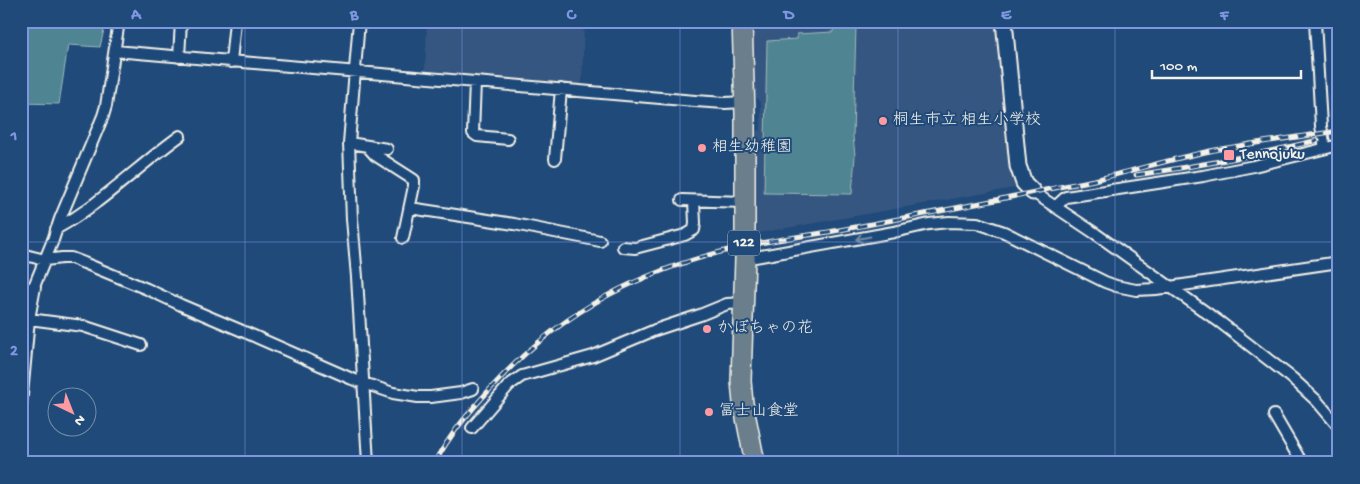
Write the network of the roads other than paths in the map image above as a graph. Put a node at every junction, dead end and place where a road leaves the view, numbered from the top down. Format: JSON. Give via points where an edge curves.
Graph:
{"nodes":[{"id":1,"x":119,"y":21,"type":"edge"},
{"id":2,"x":181,"y":21,"type":"edge"},
{"id":3,"x":235,"y":21,"type":"edge"},
{"id":4,"x":359,"y":21,"type":"edge"},
{"id":5,"x":742,"y":21,"type":"edge"},
{"id":6,"x":1004,"y":21,"type":"edge"},
{"id":7,"x":1314,"y":21,"type":"edge"},
{"id":8,"x":115,"y":51,"type":"junction"},
{"id":9,"x":179,"y":57,"type":"junction"},
{"id":10,"x":231,"y":62,"type":"junction"},
{"id":11,"x":355,"y":72,"type":"junction"},
{"id":12,"x":474,"y":82,"type":"junction"},
{"id":13,"x":561,"y":89,"type":"junction"},
{"id":14,"x":744,"y":102,"type":"junction"},
{"id":15,"x":180,"y":136,"type":"dead end"},
{"id":16,"x":508,"y":139,"type":"dead end"},
{"id":17,"x":349,"y":143,"type":"junction"},
{"id":18,"x":1339,"y":145,"type":"edge"},
{"id":19,"x":367,"y":146,"type":"junction"},
{"id":20,"x":1325,"y":148,"type":"junction"},
{"id":21,"x":387,"y":149,"type":"dead end"},
{"id":22,"x":555,"y":159,"type":"dead end"},
{"id":23,"x":1033,"y":192,"type":"joint"},
{"id":24,"x":682,"y":200,"type":"dead end"},
{"id":25,"x":694,"y":201,"type":"junction"},
{"id":26,"x":744,"y":202,"type":"junction"},
{"id":27,"x":1055,"y":207,"type":"junction"},
{"id":28,"x":410,"y":208,"type":"junction"},
{"id":29,"x":56,"y":229,"type":"junction"},
{"id":30,"x":403,"y":238,"type":"dead end"},
{"id":31,"x":600,"y":241,"type":"dead end"},
{"id":32,"x":623,"y":247,"type":"dead end"},
{"id":33,"x":21,"y":254,"type":"edge"},
{"id":34,"x":744,"y":258,"type":"junction"},
{"id":35,"x":45,"y":260,"type":"junction"},
{"id":36,"x":1339,"y":262,"type":"edge"},
{"id":37,"x":35,"y":284,"type":"junction"},
{"id":38,"x":1169,"y":287,"type":"junction"},
{"id":39,"x":21,"y":302,"type":"edge"},
{"id":40,"x":744,"y":302,"type":"junction"},
{"id":41,"x":29,"y":319,"type":"junction"},
{"id":42,"x":141,"y":345,"type":"dead end"},
{"id":43,"x":364,"y":383,"type":"junction"},
{"id":44,"x":473,"y":388,"type":"dead end"},
{"id":45,"x":21,"y":406,"type":"edge"},
{"id":46,"x":1274,"y":415,"type":"dead end"},
{"id":47,"x":1339,"y":427,"type":"edge"},
{"id":48,"x":472,"y":428,"type":"dead end"},
{"id":49,"x":368,"y":463,"type":"edge"},
{"id":50,"x":754,"y":463,"type":"edge"},
{"id":51,"x":1302,"y":463,"type":"edge"}],
"edges":[{"from":1,"to":8,"type":"street"},
{"from":2,"to":9,"type":"street"},
{"from":3,"to":10,"type":"street"},
{"from":4,"to":11,"type":"street"},
{"from":5,"to":14,"type":"highway","number":"122"},
{"from":6,"to":23,"type":"street","via":[[1018,166],[1024,183]]},
{"from":7,"to":20,"type":"street"},
{"from":8,"to":9,"type":"street"},
{"from":8,"to":29,"type":"street","via":[[105,111]]},
{"from":9,"to":10,"type":"street"},
{"from":10,"to":11,"type":"street"},
{"from":11,"to":12,"type":"street"},
{"from":11,"to":17,"type":"street"},
{"from":12,"to":13,"type":"street"},
{"from":12,"to":16,"type":"street","via":[[473,133]]},
{"from":13,"to":14,"type":"street","via":[[695,102]]},
{"from":13,"to":22,"type":"street"},
{"from":14,"to":26,"type":"highway","number":"122"},
{"from":15,"to":29,"type":"street"},
{"from":17,"to":19,"type":"street"},
{"from":17,"to":43,"type":"street"},
{"from":18,"to":20,"type":"street"},
{"from":19,"to":21,"type":"street"},
{"from":19,"to":28,"type":"street","via":[[374,155],[414,180]]},
{"from":20,"to":27,"type":"street","via":[[1203,176],[1066,197]]},
{"from":23,"to":27,"type":"street"},
{"from":24,"to":25,"type":"street"},
{"from":25,"to":26,"type":"street"},
{"from":25,"to":32,"type":"street","via":[[694,230],[635,248]]},
{"from":26,"to":34,"type":"highway","number":"122"},
{"from":27,"to":38,"type":"street"},
{"from":28,"to":30,"type":"street"},
{"from":28,"to":31,"type":"street"},
{"from":29,"to":35,"type":"street"},
{"from":33,"to":35,"type":"street"},
{"from":38,"to":34,"type":"street","one_way":true,"via":[[1136,290],[1116,286],[1032,245],[977,223],[929,224]]},
{"from":34,"to":40,"type":"highway","number":"122"},
{"from":35,"to":37,"type":"street"},
{"from":35,"to":43,"type":"street","via":[[71,258],[84,263]]},
{"from":36,"to":38,"type":"street"},
{"from":37,"to":39,"type":"street"},
{"from":37,"to":41,"type":"street"},
{"from":38,"to":47,"type":"street","via":[[1292,378]]},
{"from":40,"to":48,"type":"street","via":[[727,304],[593,356],[522,376],[509,385]]},
{"from":40,"to":50,"type":"highway","number":"122","via":[[743,403]]},
{"from":41,"to":42,"type":"street","via":[[78,325]]},
{"from":41,"to":45,"type":"street"},
{"from":43,"to":44,"type":"street","via":[[418,397],[460,393]]},
{"from":43,"to":49,"type":"street"},
{"from":46,"to":51,"type":"street"}]}
